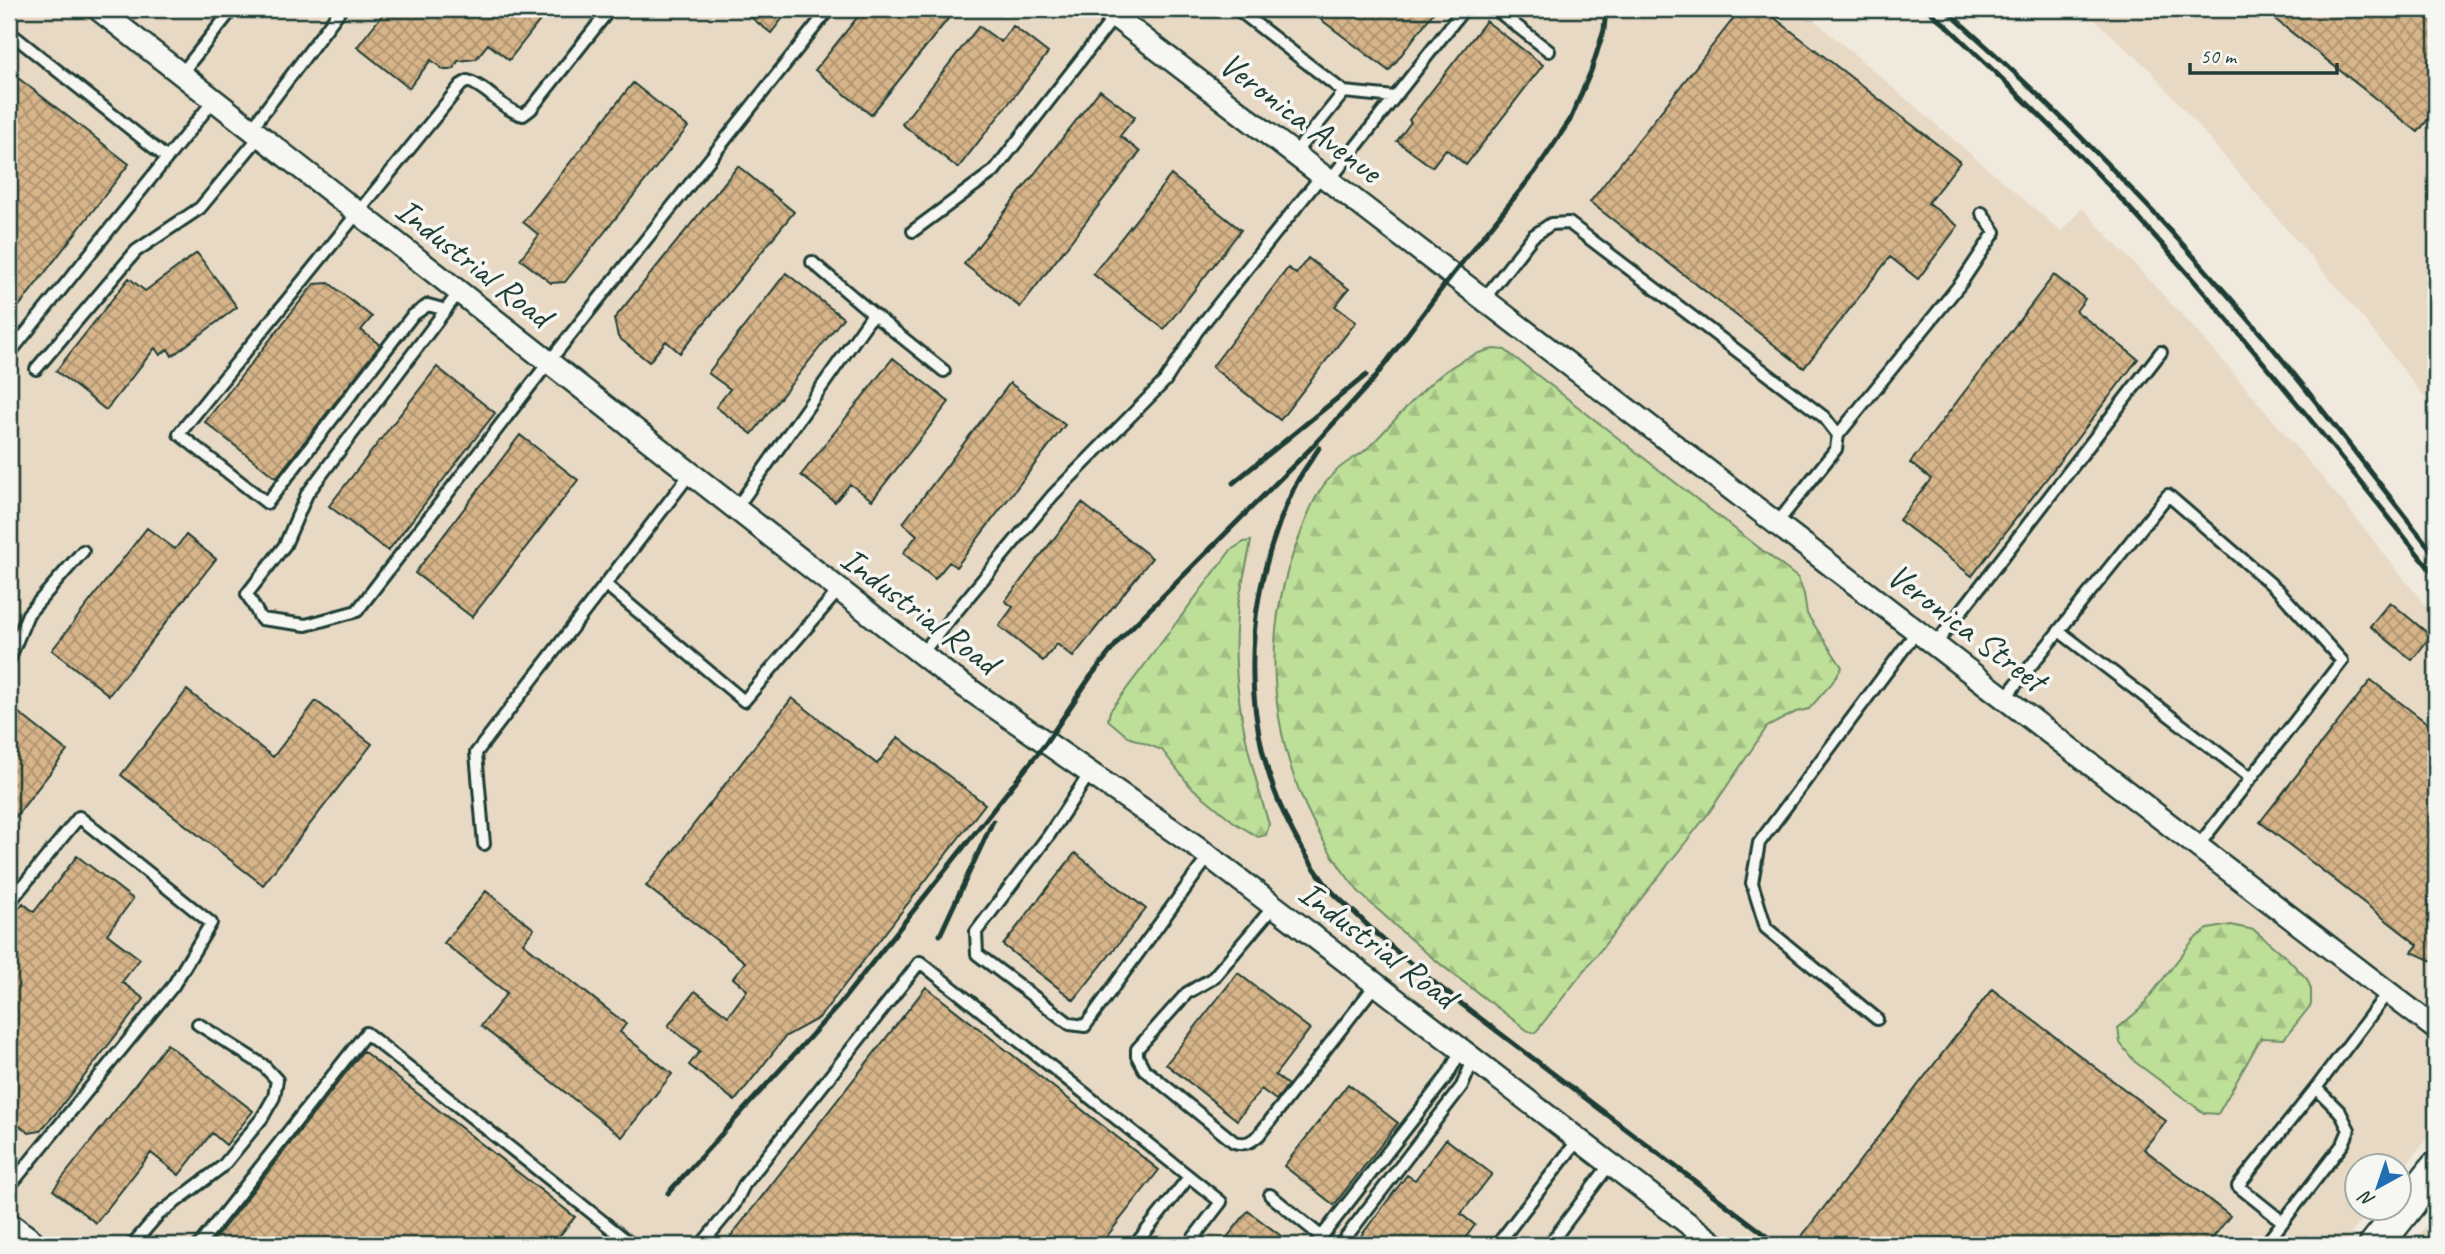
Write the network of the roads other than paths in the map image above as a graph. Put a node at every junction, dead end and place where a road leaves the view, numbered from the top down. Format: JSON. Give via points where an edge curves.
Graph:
{"nodes":[{"id":1,"x":99,"y":9,"type":"edge"},
{"id":2,"x":218,"y":9,"type":"edge"},
{"id":3,"x":341,"y":9,"type":"edge"},
{"id":4,"x":610,"y":9,"type":"edge"},
{"id":5,"x":829,"y":9,"type":"edge"},
{"id":6,"x":1237,"y":9,"type":"edge"},
{"id":7,"x":1464,"y":9,"type":"edge"},
{"id":8,"x":1495,"y":9,"type":"edge"},
{"id":9,"x":1110,"y":12,"type":"edge"},
{"id":10,"x":9,"y":32,"type":"edge"},
{"id":11,"x":1549,"y":51,"type":"dead end"},
{"id":12,"x":181,"y":74,"type":"junction"},
{"id":13,"x":1344,"y":92,"type":"junction"},
{"id":14,"x":1395,"y":97,"type":"junction"},
{"id":15,"x":214,"y":100,"type":"junction"},
{"id":16,"x":256,"y":133,"type":"junction"},
{"id":17,"x":1294,"y":154,"type":"junction"},
{"id":18,"x":167,"y":158,"type":"junction"},
{"id":19,"x":1326,"y":178,"type":"junction"},
{"id":20,"x":357,"y":212,"type":"junction"},
{"id":21,"x":1982,"y":213,"type":"dead end"},
{"id":22,"x":913,"y":231,"type":"dead end"},
{"id":23,"x":812,"y":262,"type":"dead end"},
{"id":24,"x":1456,"y":278,"type":"joint"},
{"id":25,"x":1484,"y":299,"type":"junction"},
{"id":26,"x":452,"y":301,"type":"junction"},
{"id":27,"x":873,"y":314,"type":"junction"},
{"id":28,"x":2161,"y":352,"type":"dead end"},
{"id":29,"x":9,"y":354,"type":"edge"},
{"id":30,"x":548,"y":362,"type":"junction"},
{"id":31,"x":36,"y":369,"type":"dead end"},
{"id":32,"x":944,"y":371,"type":"dead end"},
{"id":33,"x":1838,"y":435,"type":"junction"},
{"id":34,"x":690,"y":474,"type":"junction"},
{"id":35,"x":736,"y":510,"type":"junction"},
{"id":36,"x":1777,"y":523,"type":"junction"},
{"id":37,"x":83,"y":551,"type":"dead end"},
{"id":38,"x":605,"y":584,"type":"junction"},
{"id":39,"x":838,"y":590,"type":"junction"},
{"id":40,"x":1917,"y":631,"type":"junction"},
{"id":41,"x":2059,"y":631,"type":"junction"},
{"id":42,"x":1935,"y":645,"type":"junction"},
{"id":43,"x":921,"y":654,"type":"junction"},
{"id":44,"x":9,"y":660,"type":"edge"},
{"id":45,"x":2005,"y":698,"type":"junction"},
{"id":46,"x":1090,"y":773,"type":"junction"},
{"id":47,"x":2251,"y":778,"type":"junction"},
{"id":48,"x":484,"y":844,"type":"dead end"},
{"id":49,"x":2198,"y":846,"type":"junction"},
{"id":50,"x":1209,"y":856,"type":"junction"},
{"id":51,"x":9,"y":903,"type":"edge"},
{"id":52,"x":1274,"y":906,"type":"junction"},
{"id":53,"x":1376,"y":984,"type":"junction"},
{"id":54,"x":2388,"y":992,"type":"junction"},
{"id":55,"x":1877,"y":1019,"type":"dead end"},
{"id":56,"x":198,"y":1024,"type":"dead end"},
{"id":57,"x":2436,"y":1029,"type":"edge"},
{"id":58,"x":1468,"y":1054,"type":"junction"},
{"id":59,"x":2316,"y":1088,"type":"junction"},
{"id":60,"x":1578,"y":1140,"type":"junction"},
{"id":61,"x":1610,"y":1164,"type":"junction"},
{"id":62,"x":2436,"y":1169,"type":"edge"},
{"id":63,"x":1189,"y":1177,"type":"junction"},
{"id":64,"x":9,"y":1187,"type":"edge"},
{"id":65,"x":1270,"y":1195,"type":"dead end"},
{"id":66,"x":2283,"y":1222,"type":"junction"},
{"id":67,"x":9,"y":1230,"type":"edge"},
{"id":68,"x":1319,"y":1241,"type":"edge"},
{"id":69,"x":29,"y":1245,"type":"edge"},
{"id":70,"x":132,"y":1245,"type":"edge"},
{"id":71,"x":199,"y":1245,"type":"edge"},
{"id":72,"x":629,"y":1245,"type":"edge"},
{"id":73,"x":701,"y":1245,"type":"edge"},
{"id":74,"x":1135,"y":1245,"type":"edge"},
{"id":75,"x":1188,"y":1245,"type":"edge"},
{"id":76,"x":1340,"y":1245,"type":"edge"},
{"id":77,"x":1497,"y":1245,"type":"edge"},
{"id":78,"x":1549,"y":1245,"type":"edge"},
{"id":79,"x":1716,"y":1245,"type":"edge"},
{"id":80,"x":2265,"y":1245,"type":"edge"},
{"id":81,"x":2376,"y":1245,"type":"edge"}],
"edges":[{"from":1,"to":12,"type":"street","name":"Industrial Road"},
{"from":2,"to":12,"type":"lane","via":[[227,16]]},
{"from":3,"to":16,"type":"lane"},
{"from":4,"to":20,"type":"lane","via":[[523,115],[478,85],[461,85]]},
{"from":5,"to":30,"type":"lane"},
{"from":6,"to":13,"type":"lane"},
{"from":7,"to":14,"type":"lane"},
{"from":8,"to":11,"type":"lane"},
{"from":9,"to":17,"type":"street","name":"Veronica Avenue"},
{"from":9,"to":22,"type":"lane","via":[[994,172]]},
{"from":10,"to":18,"type":"lane"},
{"from":12,"to":15,"type":"street","name":"Industrial Road"},
{"from":13,"to":14,"type":"lane"},
{"from":13,"to":17,"type":"lane"},
{"from":14,"to":19,"type":"lane"},
{"from":15,"to":16,"type":"street","name":"Industrial Road"},
{"from":15,"to":18,"type":"lane"},
{"from":16,"to":20,"type":"street","name":"Industrial Road"},
{"from":16,"to":31,"type":"lane","via":[[200,208],[136,251]]},
{"from":17,"to":19,"type":"street","name":"Veronica Avenue"},
{"from":18,"to":29,"type":"lane"},
{"from":19,"to":24,"type":"street","name":"Veronica Avenue"},
{"from":19,"to":43,"type":"lane","via":[[1197,331],[1165,381],[1053,495]]},
{"from":20,"to":26,"type":"street","name":"Industrial Road"},
{"from":20,"to":26,"type":"lane","via":[[179,434],[267,503],[412,316],[428,305]]},
{"from":21,"to":33,"type":"lane","via":[[1995,232],[1961,283]]},
{"from":23,"to":27,"type":"lane"},
{"from":24,"to":25,"type":"street","name":"Veronica Street"},
{"from":25,"to":33,"type":"lane","via":[[1533,236],[1551,223],[1569,223],[1824,417]]},
{"from":25,"to":36,"type":"street","name":"Veronica Street"},
{"from":26,"to":30,"type":"street","name":"Industrial Road"},
{"from":26,"to":30,"type":"lane","via":[[307,494],[285,545],[247,594],[261,619],[306,625],[357,611]]},
{"from":27,"to":32,"type":"lane"},
{"from":27,"to":35,"type":"lane"},
{"from":28,"to":42,"type":"lane"},
{"from":30,"to":34,"type":"street","name":"Industrial Road"},
{"from":33,"to":36,"type":"lane","via":[[1836,449]]},
{"from":34,"to":35,"type":"street","name":"Industrial Road"},
{"from":34,"to":38,"type":"lane"},
{"from":35,"to":39,"type":"street","name":"Industrial Road"},
{"from":36,"to":40,"type":"street","name":"Veronica Street"},
{"from":37,"to":44,"type":"lane","via":[[28,614]]},
{"from":38,"to":39,"type":"lane","via":[[744,701]]},
{"from":38,"to":48,"type":"lane","via":[[476,753]]},
{"from":39,"to":43,"type":"street","name":"Industrial Road"},
{"from":40,"to":42,"type":"street","name":"Veronica Street"},
{"from":40,"to":55,"type":"lane","via":[[1759,843],[1752,883],[1766,928]]},
{"from":41,"to":45,"type":"lane"},
{"from":41,"to":47,"type":"lane"},
{"from":41,"to":47,"type":"lane","via":[[2168,495],[2279,591],[2342,661]]},
{"from":42,"to":45,"type":"street","name":"Veronica Street"},
{"from":43,"to":46,"type":"street","name":"Industrial Road"},
{"from":45,"to":49,"type":"street","name":"Veronica Street"},
{"from":46,"to":50,"type":"street","name":"Industrial Road"},
{"from":46,"to":50,"type":"lane","via":[[976,932],[976,954],[1070,1024],[1085,1026]]},
{"from":47,"to":49,"type":"lane"},
{"from":49,"to":54,"type":"street","name":"Veronica Street"},
{"from":50,"to":52,"type":"street","name":"Industrial Road"},
{"from":51,"to":64,"type":"lane","via":[[79,817],[211,923],[173,986]]},
{"from":52,"to":53,"type":"street","name":"Industrial Road"},
{"from":52,"to":53,"type":"lane","via":[[1213,978],[1187,993],[1137,1049],[1144,1069],[1234,1142],[1243,1144],[1259,1135]]},
{"from":53,"to":58,"type":"street","name":"Industrial Road"},
{"from":54,"to":57,"type":"street","name":"Veronica Street"},
{"from":54,"to":59,"type":"lane"},
{"from":56,"to":70,"type":"lane","via":[[263,1065],[277,1080],[274,1097],[223,1166],[158,1215]]},
{"from":58,"to":60,"type":"street","name":"Industrial Road"},
{"from":58,"to":68,"type":"lane"},
{"from":58,"to":76,"type":"lane","via":[[1462,1086]]},
{"from":59,"to":66,"type":"lane","via":[[2340,1112],[2349,1130]]},
{"from":59,"to":66,"type":"lane","via":[[2238,1186]]},
{"from":60,"to":61,"type":"street","name":"Industrial Road"},
{"from":60,"to":77,"type":"lane"},
{"from":61,"to":78,"type":"lane"},
{"from":61,"to":79,"type":"street","name":"Industrial Road"},
{"from":62,"to":81,"type":"street"},
{"from":63,"to":73,"type":"lane","via":[[920,962]]},
{"from":63,"to":74,"type":"lane"},
{"from":63,"to":75,"type":"lane","via":[[1221,1202]]},
{"from":65,"to":68,"type":"lane"},
{"from":66,"to":80,"type":"lane"},
{"from":67,"to":69,"type":"street"},
{"from":71,"to":72,"type":"lane","via":[[366,1033]]}]}
